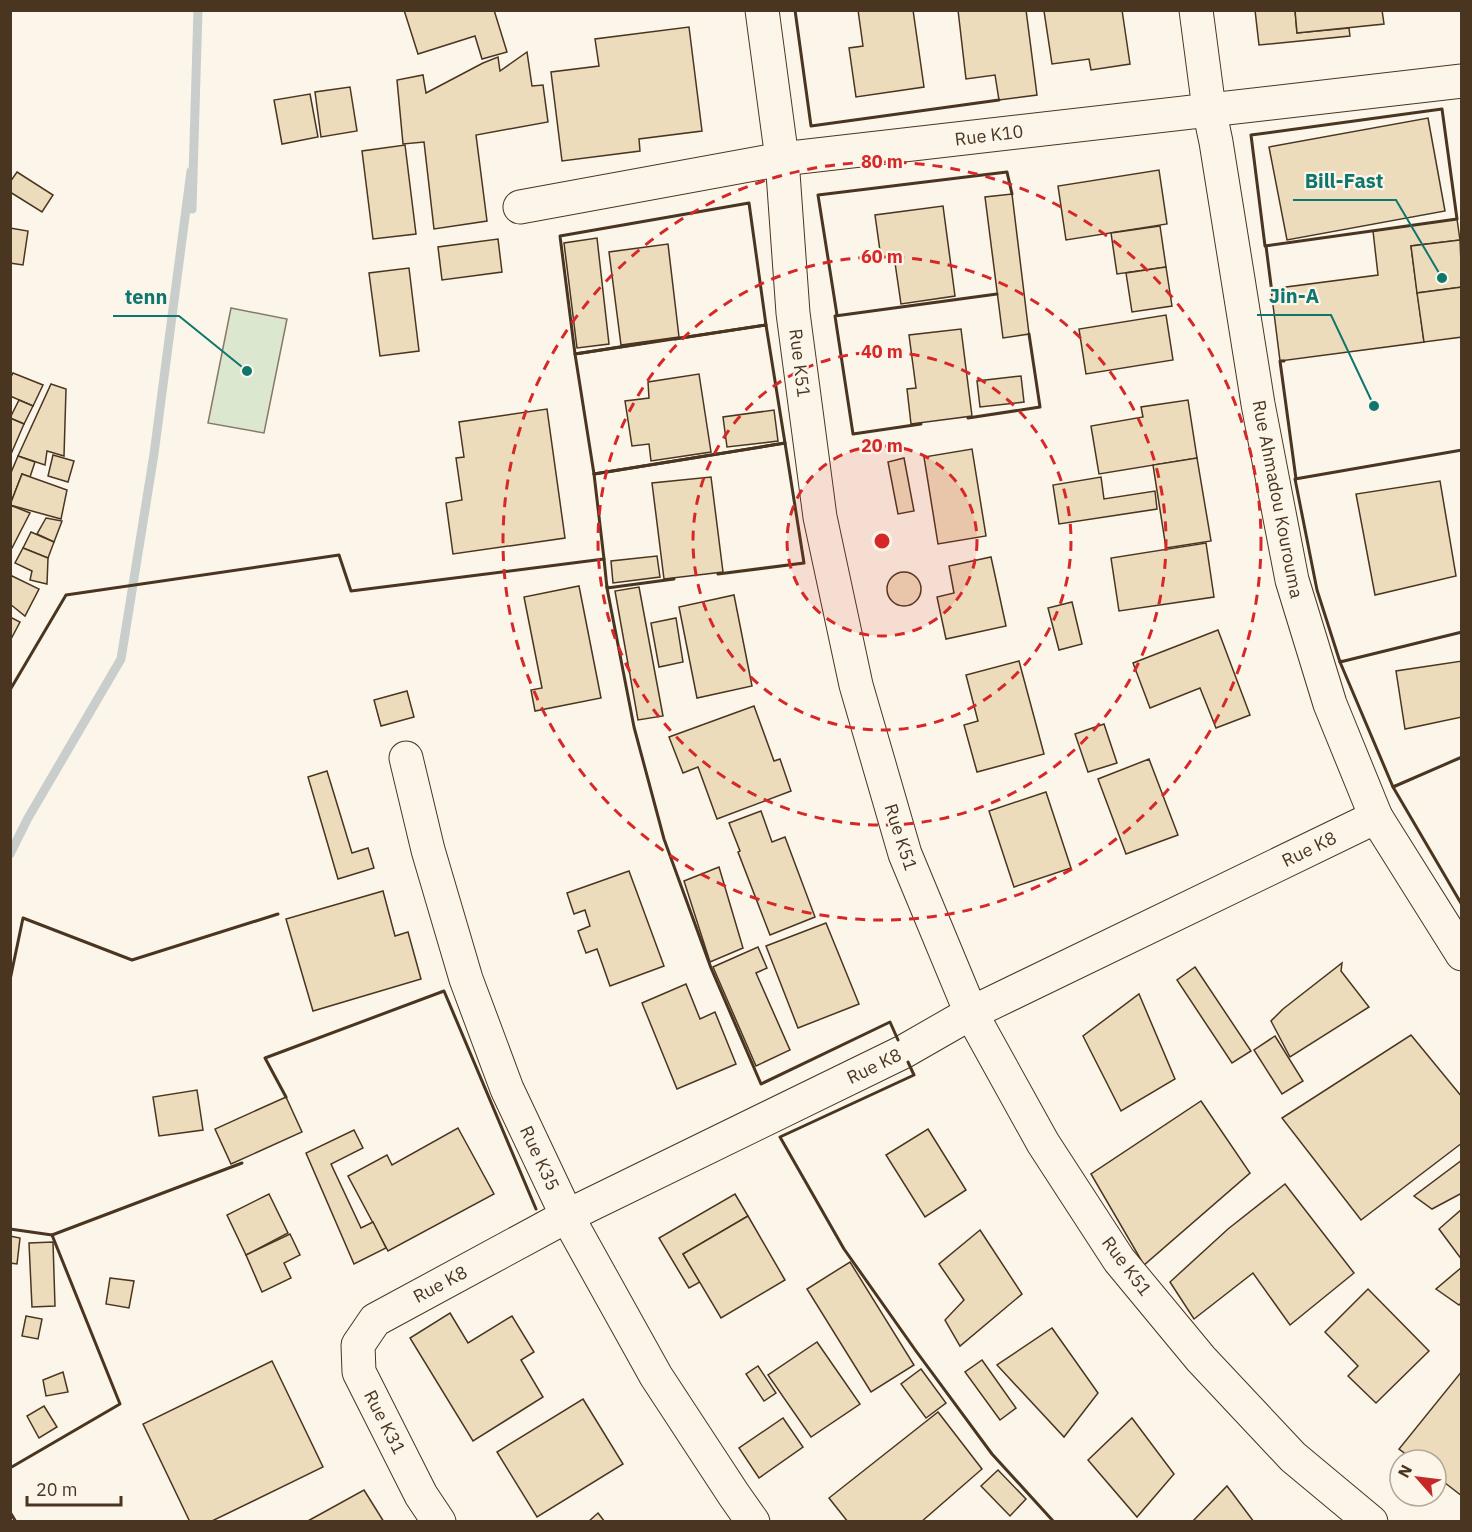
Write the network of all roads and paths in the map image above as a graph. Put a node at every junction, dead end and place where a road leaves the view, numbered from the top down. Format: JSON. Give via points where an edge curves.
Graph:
{"nodes":[{"id":1,"x":762,"y":10,"type":"edge"},
{"id":2,"x":1196,"y":10,"type":"edge"},
{"id":3,"x":1461,"y":81,"type":"edge"},
{"id":4,"x":1209,"y":109,"type":"junction"},
{"id":5,"x":782,"y":159,"type":"junction"},
{"id":6,"x":520,"y":207,"type":"dead end"},
{"id":7,"x":406,"y":758,"type":"dead end"},
{"id":8,"x":1376,"y":817,"type":"junction"},
{"id":9,"x":1461,"y":954,"type":"edge"},
{"id":10,"x":971,"y":1013,"type":"junction"},
{"id":11,"x":567,"y":1216,"type":"junction"},
{"id":12,"x":375,"y":1320,"type":"joint"},
{"id":13,"x":439,"y":1521,"type":"edge"},
{"id":14,"x":753,"y":1521,"type":"edge"},
{"id":15,"x":1371,"y":1521,"type":"edge"}],
"edges":[{"from":1,"to":5,"type":"street","name":"Rue K51"},
{"from":2,"to":4,"type":"street","name":"Rue Ahmadou Kourouma"},
{"from":3,"to":4,"type":"street","name":"Rue K10"},
{"from":4,"to":5,"type":"street","name":"Rue K10"},
{"from":4,"to":8,"type":"street","name":"Rue Ahmadou Kourouma","via":[[1292,580],[1330,704]]},
{"from":5,"to":6,"type":"street","name":"Rue K10"},
{"from":5,"to":10,"type":"street","name":"Rue K51","via":[[794,313],[820,517],[856,685],[905,854]]},
{"from":7,"to":11,"type":"street","name":"Rue K35","via":[[466,979],[507,1089]]},
{"from":8,"to":9,"type":"street","name":"Rue Ahmadou Kourouma"},
{"from":8,"to":10,"type":"street","name":"Rue K8"},
{"from":10,"to":11,"type":"street","name":"Rue K8","via":[[903,1052]]},
{"from":10,"to":15,"type":"street","name":"Rue K51","via":[[1043,1143],[1119,1260],[1201,1359],[1293,1457]]},
{"from":11,"to":12,"type":"street","name":"Rue K8"},
{"from":11,"to":14,"type":"street","name":"Rue K35","via":[[656,1376]]},
{"from":12,"to":13,"type":"street","name":"Rue K31","via":[[358,1345],[359,1372]]}]}
